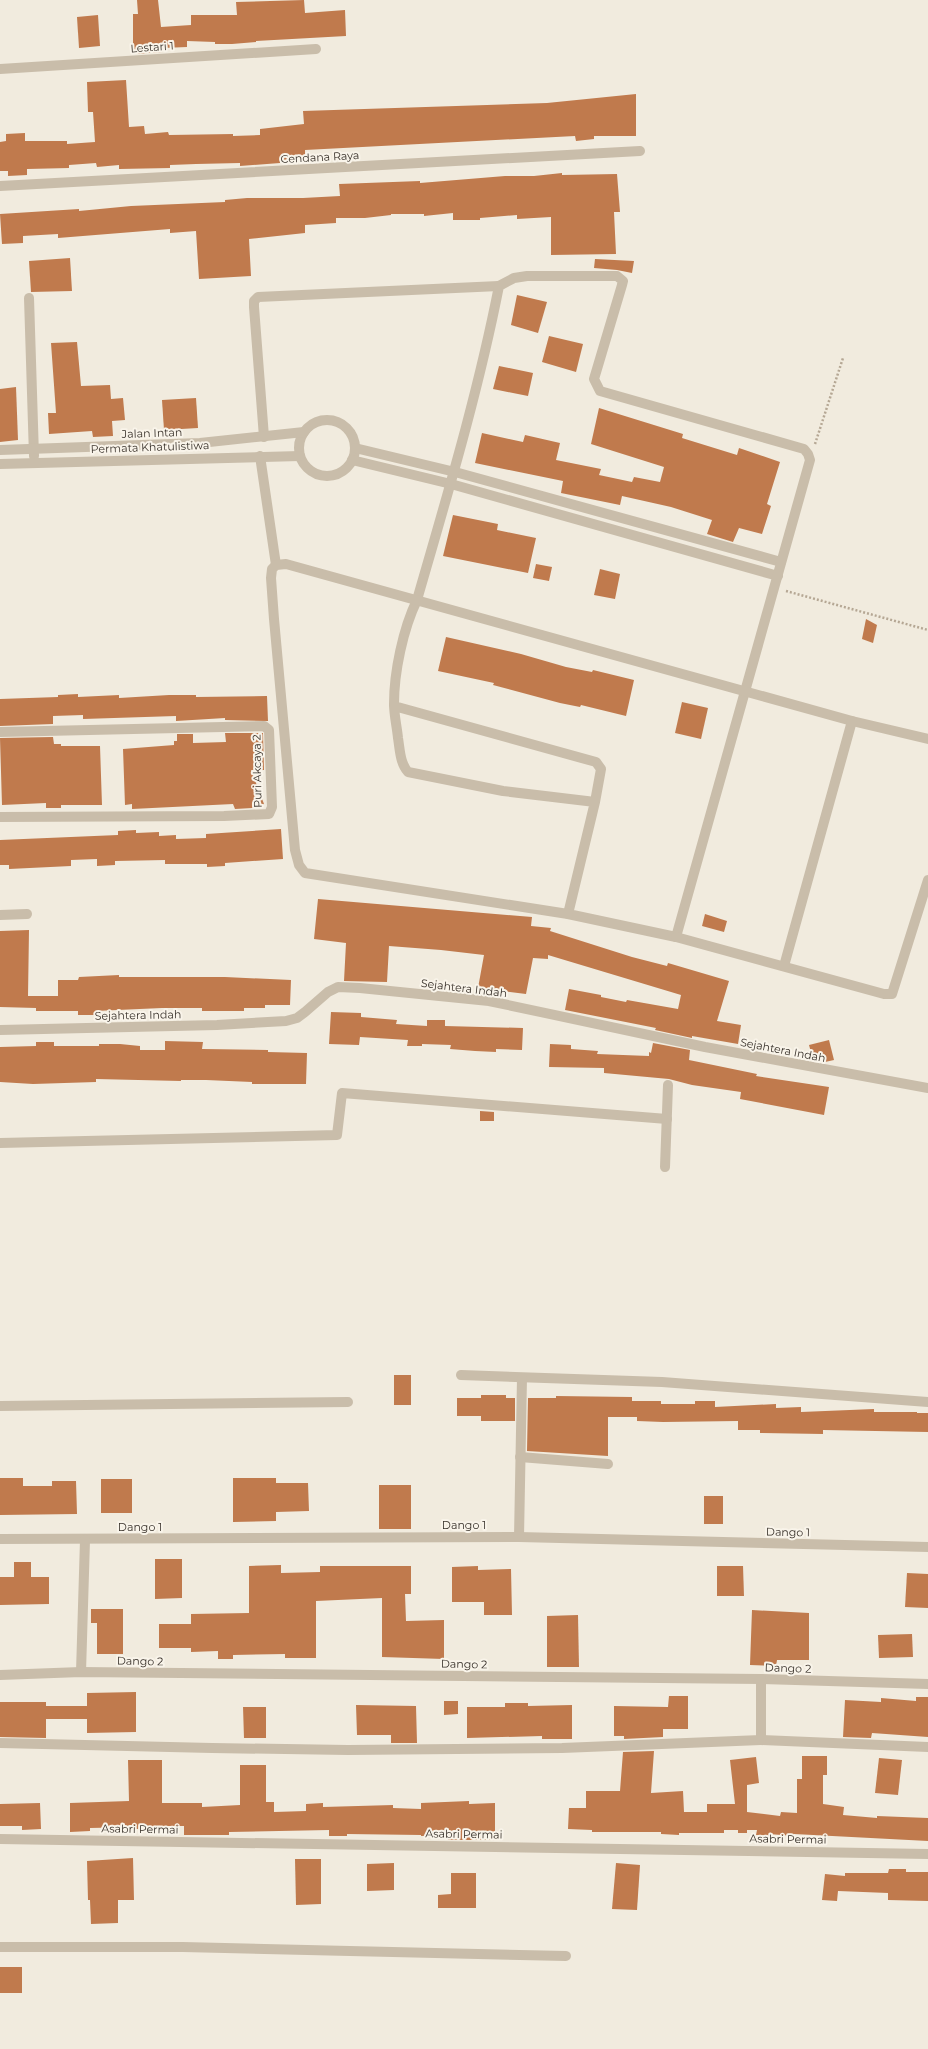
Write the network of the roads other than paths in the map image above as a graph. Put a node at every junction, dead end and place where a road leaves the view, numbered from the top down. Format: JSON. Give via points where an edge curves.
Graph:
{"nodes":[{"id":1,"x":316,"y":49,"type":"dead end"},
{"id":2,"x":0,"y":69,"type":"edge"},
{"id":3,"x":640,"y":151,"type":"dead end"},
{"id":4,"x":0,"y":186,"type":"edge"},
{"id":5,"x":499,"y":286,"type":"junction"},
{"id":6,"x":29,"y":298,"type":"dead end"},
{"id":7,"x":304,"y":432,"type":"junction"},
{"id":8,"x":264,"y":437,"type":"junction"},
{"id":9,"x":355,"y":448,"type":"junction"},
{"id":10,"x":34,"y":449,"type":"junction"},
{"id":11,"x":0,"y":450,"type":"edge"},
{"id":12,"x":260,"y":456,"type":"junction"},
{"id":13,"x":300,"y":456,"type":"junction"},
{"id":14,"x":352,"y":460,"type":"junction"},
{"id":15,"x":34,"y":462,"type":"junction"},
{"id":16,"x":0,"y":464,"type":"edge"},
{"id":17,"x":455,"y":472,"type":"junction"},
{"id":18,"x":451,"y":484,"type":"junction"},
{"id":19,"x":732,"y":548,"type":"junction"},
{"id":20,"x":728,"y":561,"type":"junction"},
{"id":21,"x":781,"y":562,"type":"junction"},
{"id":22,"x":276,"y":565,"type":"junction"},
{"id":23,"x":778,"y":576,"type":"junction"},
{"id":24,"x":416,"y":600,"type":"junction"},
{"id":25,"x":746,"y":692,"type":"junction"},
{"id":26,"x":394,"y":706,"type":"junction"},
{"id":27,"x":852,"y":721,"type":"junction"},
{"id":28,"x":0,"y":732,"type":"edge"},
{"id":29,"x":928,"y":739,"type":"edge"},
{"id":30,"x":595,"y":802,"type":"junction"},
{"id":31,"x":0,"y":817,"type":"edge"},
{"id":32,"x":928,"y":880,"type":"edge"},
{"id":33,"x":27,"y":914,"type":"dead end"},
{"id":34,"x":568,"y":914,"type":"junction"},
{"id":35,"x":0,"y":915,"type":"edge"},
{"id":36,"x":676,"y":937,"type":"junction"},
{"id":37,"x":784,"y":966,"type":"junction"},
{"id":38,"x":0,"y":1030,"type":"edge"},
{"id":39,"x":668,"y":1085,"type":"dead end"},
{"id":40,"x":928,"y":1088,"type":"edge"},
{"id":41,"x":667,"y":1119,"type":"junction"},
{"id":42,"x":0,"y":1142,"type":"edge"},
{"id":43,"x":665,"y":1167,"type":"dead end"},
{"id":44,"x":461,"y":1375,"type":"dead end"},
{"id":45,"x":522,"y":1378,"type":"junction"},
{"id":46,"x":348,"y":1402,"type":"dead end"},
{"id":47,"x":928,"y":1402,"type":"edge"},
{"id":48,"x":0,"y":1406,"type":"edge"},
{"id":49,"x":520,"y":1457,"type":"junction"},
{"id":50,"x":608,"y":1464,"type":"dead end"},
{"id":51,"x":519,"y":1537,"type":"junction"},
{"id":52,"x":0,"y":1539,"type":"edge"},
{"id":53,"x":85,"y":1540,"type":"junction"},
{"id":54,"x":928,"y":1547,"type":"edge"},
{"id":55,"x":81,"y":1672,"type":"junction"},
{"id":56,"x":0,"y":1675,"type":"edge"},
{"id":57,"x":760,"y":1679,"type":"junction"},
{"id":58,"x":928,"y":1684,"type":"edge"},
{"id":59,"x":761,"y":1740,"type":"junction"},
{"id":60,"x":0,"y":1742,"type":"edge"},
{"id":61,"x":928,"y":1747,"type":"edge"},
{"id":62,"x":0,"y":1839,"type":"edge"},
{"id":63,"x":928,"y":1854,"type":"edge"},
{"id":64,"x":0,"y":1947,"type":"edge"},
{"id":65,"x":566,"y":1956,"type":"dead end"}],
"edges":[{"from":1,"to":2,"type":"street","name":"Lestari 1"},
{"from":3,"to":4,"type":"street","name":"Cendana Raya"},
{"from":5,"to":8,"type":"street","via":[[258,297],[254,301],[254,307]]},
{"from":5,"to":17,"type":"street"},
{"from":5,"to":21,"type":"street","via":[[514,278],[527,276],[617,276],[623,281],[594,379],[595,386],[600,391],[804,449],[810,460]]},
{"from":6,"to":10,"type":"street"},
{"from":7,"to":8,"type":"street","name":"Jalan Intan"},
{"from":7,"to":9,"type":"street","via":[[314,423],[333,420],[342,423],[349,430],[354,438]]},
{"from":7,"to":13,"type":"street","via":[[299,446]]},
{"from":8,"to":10,"type":"street","name":"Jalan Intan","via":[[200,443]]},
{"from":9,"to":14,"type":"street"},
{"from":9,"to":17,"type":"street"},
{"from":10,"to":11,"type":"street","name":"Jalan Intan"},
{"from":10,"to":15,"type":"street"},
{"from":12,"to":13,"type":"street","name":"Permata Khatulistiwa"},
{"from":12,"to":15,"type":"street","name":"Permata Khatulistiwa"},
{"from":12,"to":22,"type":"street"},
{"from":13,"to":14,"type":"street","via":[[310,470],[327,476],[344,470]]},
{"from":14,"to":18,"type":"street"},
{"from":15,"to":16,"type":"street","name":"Permata Khatulistiwa"},
{"from":17,"to":18,"type":"street"},
{"from":17,"to":19,"type":"street"},
{"from":18,"to":20,"type":"street"},
{"from":18,"to":24,"type":"street"},
{"from":19,"to":20,"type":"street"},
{"from":19,"to":21,"type":"street"},
{"from":20,"to":23,"type":"street"},
{"from":21,"to":23,"type":"street"},
{"from":22,"to":24,"type":"street","via":[[286,564]]},
{"from":22,"to":34,"type":"street","via":[[272,569],[271,578],[294,842],[299,865],[305,873]]},
{"from":23,"to":25,"type":"street"},
{"from":24,"to":25,"type":"street"},
{"from":24,"to":26,"type":"street","via":[[408,618],[395,685]]},
{"from":25,"to":27,"type":"street"},
{"from":25,"to":36,"type":"street"},
{"from":26,"to":30,"type":"street","via":[[596,762],[601,768]]},
{"from":26,"to":30,"type":"street","via":[[400,756],[408,772],[503,791]]},
{"from":27,"to":29,"type":"street"},
{"from":27,"to":37,"type":"street"},
{"from":28,"to":31,"type":"street","name":"Puri Akcaya 2","via":[[264,726],[269,730],[272,807],[269,814],[224,816]]},
{"from":30,"to":34,"type":"street"},
{"from":32,"to":37,"type":"street","via":[[892,994],[884,994]]},
{"from":33,"to":35,"type":"street"},
{"from":34,"to":36,"type":"street"},
{"from":36,"to":37,"type":"street"},
{"from":38,"to":40,"type":"street","name":"Sejahtera Indah","via":[[286,1021],[297,1018],[328,992],[338,987],[360,988],[490,1001],[705,1047]]},
{"from":39,"to":41,"type":"street"},
{"from":41,"to":42,"type":"street","via":[[342,1092],[336,1135]]},
{"from":41,"to":43,"type":"street"},
{"from":44,"to":45,"type":"street"},
{"from":45,"to":47,"type":"street","via":[[662,1382]]},
{"from":45,"to":49,"type":"street"},
{"from":46,"to":48,"type":"street"},
{"from":49,"to":50,"type":"street"},
{"from":49,"to":51,"type":"street"},
{"from":51,"to":53,"type":"street","name":"Dango 1"},
{"from":51,"to":54,"type":"street","name":"Dango 1"},
{"from":52,"to":53,"type":"street","name":"Dango 1"},
{"from":53,"to":55,"type":"street"},
{"from":55,"to":56,"type":"street","name":"Dango 2"},
{"from":55,"to":57,"type":"street","name":"Dango 2"},
{"from":57,"to":58,"type":"street","name":"Dango 2"},
{"from":57,"to":59,"type":"street"},
{"from":59,"to":60,"type":"street","via":[[562,1748],[348,1750]]},
{"from":59,"to":61,"type":"street"},
{"from":62,"to":63,"type":"street","name":"Asabri Permai"},
{"from":64,"to":65,"type":"street","via":[[183,1947]]}]}
